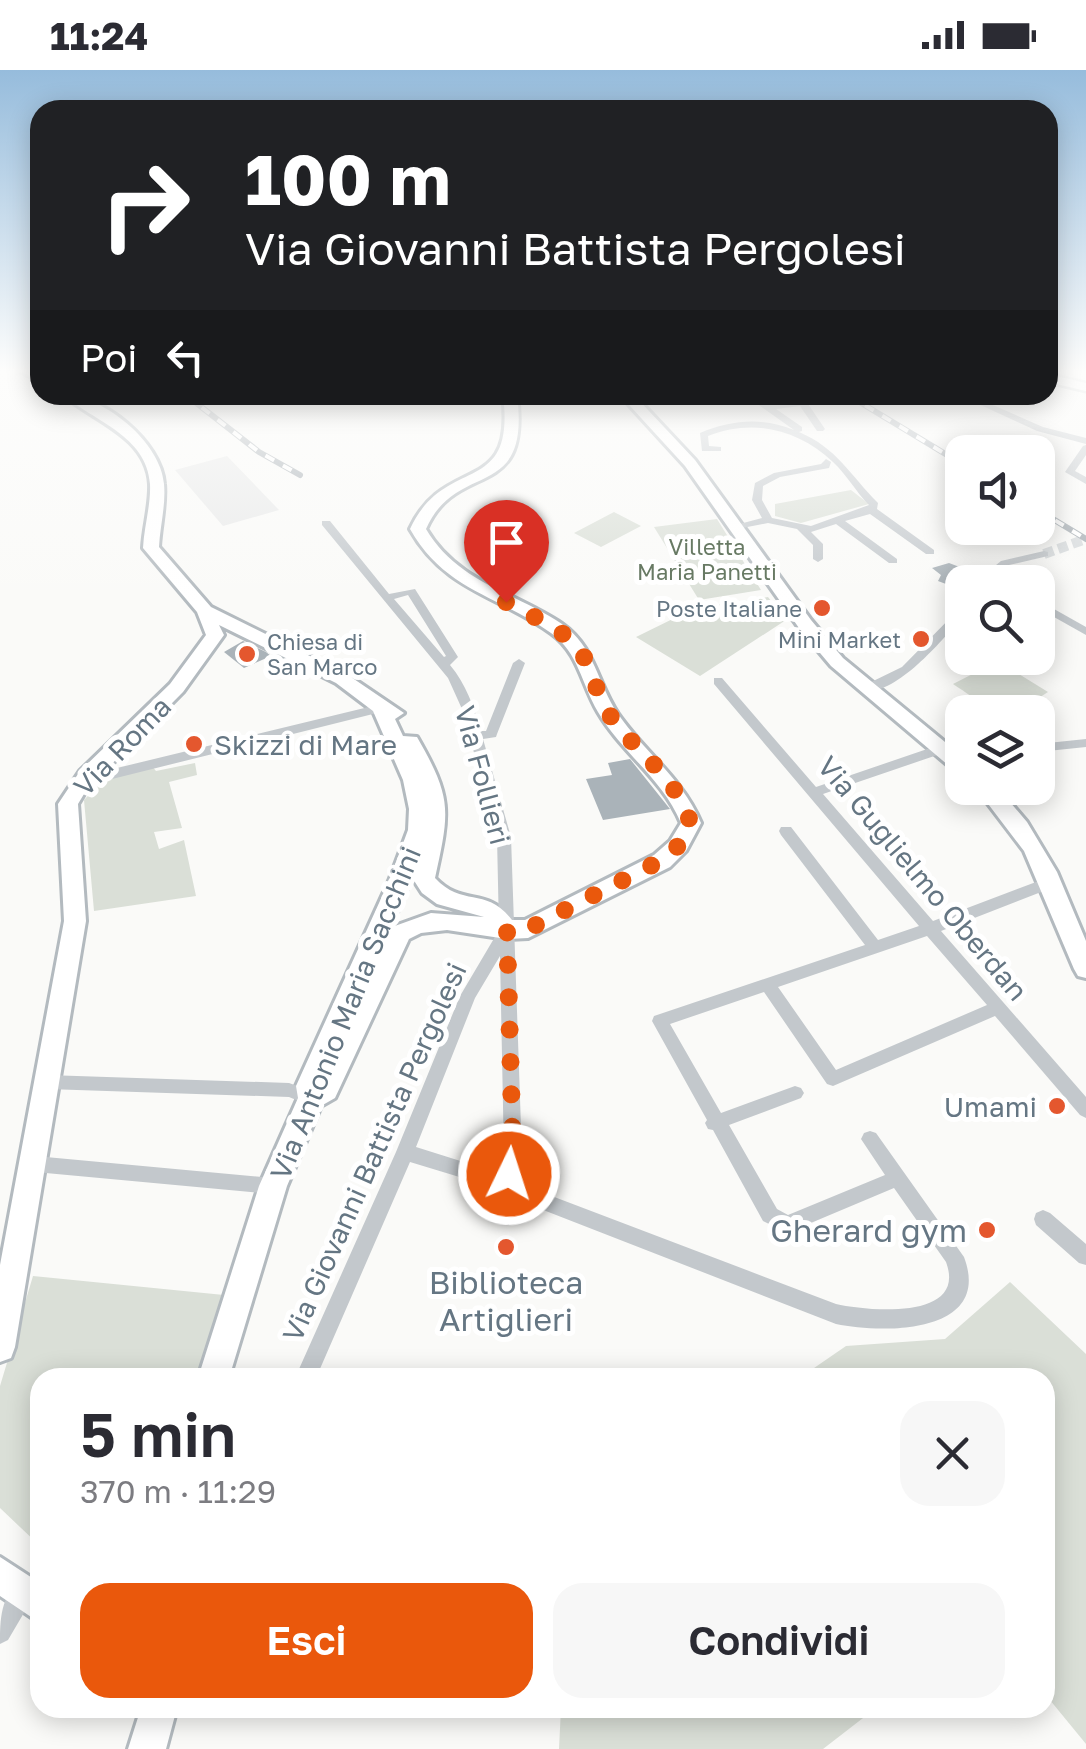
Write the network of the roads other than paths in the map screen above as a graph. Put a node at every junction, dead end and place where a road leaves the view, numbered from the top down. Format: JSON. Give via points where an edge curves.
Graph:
{"nodes":[{"id":1,"x":143,"y":450,"type":"edge"},
{"id":2,"x":510,"y":450,"type":"edge"},
{"id":3,"x":678,"y":450,"type":"edge"},
{"id":4,"x":829,"y":450,"type":"edge"},
{"id":5,"x":1083,"y":450,"type":"edge"},
{"id":6,"x":826,"y":462,"type":"dead end"},
{"id":7,"x":1086,"y":481,"type":"edge"},
{"id":8,"x":871,"y":510,"type":"junction"},
{"id":9,"x":838,"y":521,"type":"junction"},
{"id":10,"x":764,"y":522,"type":"junction"},
{"id":11,"x":326,"y":523,"type":"dead end"},
{"id":12,"x":736,"y":528,"type":"junction"},
{"id":13,"x":802,"y":529,"type":"junction"},
{"id":14,"x":930,"y":552,"type":"dead end"},
{"id":15,"x":1044,"y":554,"type":"tunnel mouth"},
{"id":16,"x":818,"y":559,"type":"dead end"},
{"id":17,"x":893,"y":561,"type":"dead end"},
{"id":18,"x":1003,"y":565,"type":"edge"},
{"id":19,"x":387,"y":598,"type":"junction"},
{"id":20,"x":205,"y":611,"type":"junction"},
{"id":21,"x":1055,"y":614,"type":"edge"},
{"id":22,"x":425,"y":616,"type":"junction"},
{"id":23,"x":408,"y":623,"type":"junction"},
{"id":24,"x":436,"y":630,"type":"junction"},
{"id":25,"x":1086,"y":632,"type":"edge"},
{"id":26,"x":945,"y":633,"type":"edge"},
{"id":27,"x":419,"y":635,"type":"junction"},
{"id":28,"x":518,"y":663,"type":"dead end"},
{"id":29,"x":443,"y":664,"type":"junction"},
{"id":30,"x":718,"y":681,"type":"dead end"},
{"id":31,"x":867,"y":689,"type":"junction"},
{"id":32,"x":381,"y":708,"type":"junction"},
{"id":33,"x":477,"y":736,"type":"junction"},
{"id":34,"x":1086,"y":743,"type":"edge"},
{"id":35,"x":1055,"y":746,"type":"edge"},
{"id":36,"x":942,"y":749,"type":"junction"},
{"id":37,"x":945,"y":752,"type":"edge"},
{"id":38,"x":82,"y":781,"type":"junction"},
{"id":39,"x":815,"y":792,"type":"junction"},
{"id":40,"x":1001,"y":805,"type":"edge"},
{"id":41,"x":786,"y":831,"type":"dead end"},
{"id":42,"x":1050,"y":882,"type":"junction"},
{"id":43,"x":494,"y":922,"type":"junction"},
{"id":44,"x":929,"y":929,"type":"junction"},
{"id":45,"x":875,"y":947,"type":"junction"},
{"id":46,"x":1086,"y":969,"type":"edge"},
{"id":47,"x":767,"y":983,"type":"junction"},
{"id":48,"x":996,"y":1008,"type":"junction"},
{"id":49,"x":47,"y":1082,"type":"junction"},
{"id":50,"x":795,"y":1093,"type":"dead end"},
{"id":51,"x":311,"y":1098,"type":"junction"},
{"id":52,"x":1086,"y":1110,"type":"edge"},
{"id":53,"x":714,"y":1122,"type":"junction"},
{"id":54,"x":870,"y":1139,"type":"dead end"},
{"id":55,"x":405,"y":1152,"type":"junction"},
{"id":56,"x":35,"y":1164,"type":"junction"},
{"id":57,"x":509,"y":1174,"type":"junction"},
{"id":58,"x":897,"y":1178,"type":"junction"},
{"id":59,"x":273,"y":1186,"type":"junction"},
{"id":60,"x":1043,"y":1219,"type":"dead end"},
{"id":61,"x":1086,"y":1256,"type":"edge"},
{"id":62,"x":0,"y":1347,"type":"edge"},
{"id":63,"x":216,"y":1368,"type":"edge"},
{"id":64,"x":309,"y":1368,"type":"edge"},
{"id":65,"x":21,"y":1591,"type":"edge"},
{"id":66,"x":0,"y":1632,"type":"edge"},
{"id":67,"x":156,"y":1718,"type":"edge"},
{"id":68,"x":146,"y":1749,"type":"edge"}],
"edges":[{"from":1,"to":20,"type":"street","via":[[157,481],[151,548]]},
{"from":2,"to":43,"type":"street","via":[[430,506],[418,529],[424,544],[445,566],[574,643],[612,719],[665,773],[691,824],[662,860],[528,929]]},
{"from":3,"to":12,"type":"street"},
{"from":4,"to":8,"type":"street"},
{"from":5,"to":7,"type":"street","via":[[1071,476]]},
{"from":6,"to":10,"type":"street","via":[[758,484]]},
{"from":8,"to":9,"type":"street"},
{"from":8,"to":14,"type":"street"},
{"from":9,"to":13,"type":"street"},
{"from":9,"to":17,"type":"street"},
{"from":10,"to":12,"type":"street"},
{"from":10,"to":13,"type":"street"},
{"from":11,"to":19,"type":"street"},
{"from":12,"to":31,"type":"street","via":[[804,624]]},
{"from":13,"to":16,"type":"street","via":[[818,544]]},
{"from":15,"to":18,"type":"street"},
{"from":19,"to":22,"type":"street","via":[[411,591]]},
{"from":19,"to":23,"type":"street"},
{"from":20,"to":32,"type":"street","via":[[342,679]]},
{"from":20,"to":38,"type":"street","name":"Via Roma","via":[[215,636],[200,663]]},
{"from":21,"to":25,"type":"street"},
{"from":22,"to":23,"type":"street"},
{"from":22,"to":24,"type":"street"},
{"from":23,"to":27,"type":"street"},
{"from":24,"to":27,"type":"street"},
{"from":24,"to":29,"type":"street","via":[[452,657]]},
{"from":26,"to":31,"type":"street","via":[[906,670]]},
{"from":27,"to":29,"type":"street"},
{"from":28,"to":33,"type":"street","via":[[491,734]]},
{"from":29,"to":33,"type":"street","name":"Via Follieri"},
{"from":30,"to":39,"type":"street","name":"Via Guglielmo Oberdan"},
{"from":31,"to":36,"type":"street"},
{"from":32,"to":38,"type":"street"},
{"from":32,"to":43,"type":"street","via":[[394,712],[436,796],[423,874],[430,888]]},
{"from":32,"to":51,"type":"street","name":"Via Antonio Maria Sacchini","via":[[414,780],[419,830],[310,1086]]},
{"from":33,"to":43,"type":"street","name":"Via Follieri","via":[[504,837]]},
{"from":34,"to":35,"type":"street"},
{"from":36,"to":37,"type":"street"},
{"from":36,"to":39,"type":"street"},
{"from":38,"to":49,"type":"street","name":"Via Roma","via":[[66,812],[74,921]]},
{"from":39,"to":44,"type":"street","name":"Via Guglielmo Oberdan"},
{"from":40,"to":42,"type":"street"},
{"from":41,"to":45,"type":"street"},
{"from":42,"to":44,"type":"street"},
{"from":42,"to":46,"type":"street"},
{"from":43,"to":51,"type":"street","via":[[436,920],[400,933],[326,1090]]},
{"from":43,"to":55,"type":"street","name":"Via Giovanni Battista Pergolesi"},
{"from":43,"to":57,"type":"street","name":"Via Follieri","via":[[513,1156]]},
{"from":44,"to":45,"type":"street"},
{"from":44,"to":48,"type":"street","name":"Via Guglielmo Oberdan"},
{"from":45,"to":47,"type":"street"},
{"from":47,"to":48,"type":"street","via":[[833,1079]]},
{"from":47,"to":53,"type":"street","via":[[660,1021]]},
{"from":48,"to":52,"type":"street","name":"Via Guglielmo Oberdan"},
{"from":49,"to":51,"type":"street","via":[[289,1090]]},
{"from":49,"to":56,"type":"street","name":"Via Roma"},
{"from":50,"to":53,"type":"street"},
{"from":51,"to":59,"type":"street","name":"Via Antonio Maria Sacchini"},
{"from":53,"to":58,"type":"street","via":[[770,1216],[788,1224]]},
{"from":54,"to":58,"type":"street"},
{"from":55,"to":57,"type":"street","via":[[488,1178]]},
{"from":55,"to":64,"type":"street","name":"Via Giovanni Battista Pergolesi"},
{"from":56,"to":59,"type":"street"},
{"from":56,"to":62,"type":"street","name":"Via Roma"},
{"from":57,"to":58,"type":"street","via":[[522,1193],[836,1314],[896,1321],[944,1306],[959,1288],[960,1272]]},
{"from":59,"to":63,"type":"street","name":"Via Antonio Maria Sacchini"},
{"from":60,"to":61,"type":"street"},
{"from":65,"to":66,"type":"street"},
{"from":67,"to":68,"type":"street"}]}
